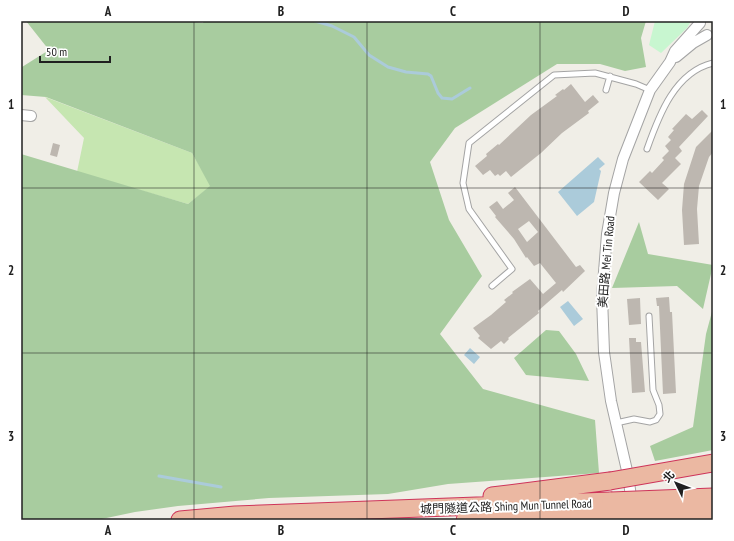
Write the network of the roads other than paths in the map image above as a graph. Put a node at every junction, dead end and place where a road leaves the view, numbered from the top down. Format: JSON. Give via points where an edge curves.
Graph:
{"nodes":[{"id":1,"x":700,"y":22,"type":"edge"},
{"id":2,"x":710,"y":37,"type":"edge"},
{"id":3,"x":670,"y":62,"type":"junction"},
{"id":4,"x":713,"y":63,"type":"edge"},
{"id":5,"x":610,"y":76,"type":"junction"},
{"id":6,"x":606,"y":90,"type":"dead end"},
{"id":7,"x":650,"y":90,"type":"junction"},
{"id":8,"x":647,"y":149,"type":"dead end"},
{"id":9,"x":492,"y":286,"type":"dead end"},
{"id":10,"x":649,"y":316,"type":"dead end"},
{"id":11,"x":616,"y":423,"type":"junction"},
{"id":12,"x":713,"y":463,"type":"edge"},
{"id":13,"x":713,"y":497,"type":"edge"},
{"id":14,"x":611,"y":509,"type":"junction"},
{"id":15,"x":394,"y":510,"type":"junction"},
{"id":16,"x":713,"y":511,"type":"edge"},
{"id":17,"x":180,"y":520,"type":"edge"},
{"id":18,"x":465,"y":520,"type":"edge"},
{"id":19,"x":632,"y":520,"type":"edge"}],
"edges":[{"from":1,"to":2,"type":"street","via":[[703,32]]},
{"from":1,"to":3,"type":"street","name":"美田路 Mei Tin Road","via":[[675,51]]},
{"from":2,"to":3,"type":"street","name":"美田路 Mei Tin Road","via":[[693,43]]},
{"from":3,"to":7,"type":"street","name":"美田路 Mei Tin Road"},
{"from":4,"to":8,"type":"lane","via":[[703,65],[690,74],[672,93]]},
{"from":5,"to":6,"type":"lane"},
{"from":5,"to":7,"type":"lane"},
{"from":5,"to":9,"type":"lane","via":[[595,73],[554,75],[470,143],[463,183],[469,209],[512,269]]},
{"from":7,"to":11,"type":"street","name":"美田路 Mei Tin Road","via":[[628,143],[618,176],[604,257],[602,334],[607,382]]},
{"from":10,"to":11,"type":"lane","via":[[653,390],[660,414],[656,420],[650,422],[634,419]]},
{"from":11,"to":19,"type":"street","name":"美田路 Mei Tin Road","via":[[630,490]]},
{"from":12,"to":15,"type":"highway","bridge":true,"via":[[610,481]]},
{"from":13,"to":14,"type":"highway","name":"城門隧道公路 Shing Mun Tunnel Road","bridge":true},
{"from":14,"to":15,"type":"highway","name":"城門隧道公路 Shing Mun Tunnel Road"},
{"from":14,"to":16,"type":"highway","name":"城門隧道公路 Shing Mun Tunnel Road","bridge":true},
{"from":14,"to":18,"type":"highway","name":"城門隧道公路 Shing Mun Tunnel Road"},
{"from":15,"to":17,"type":"highway","name":"城門隧道公路 Shing Mun Tunnel Road","via":[[235,515]]}]}
